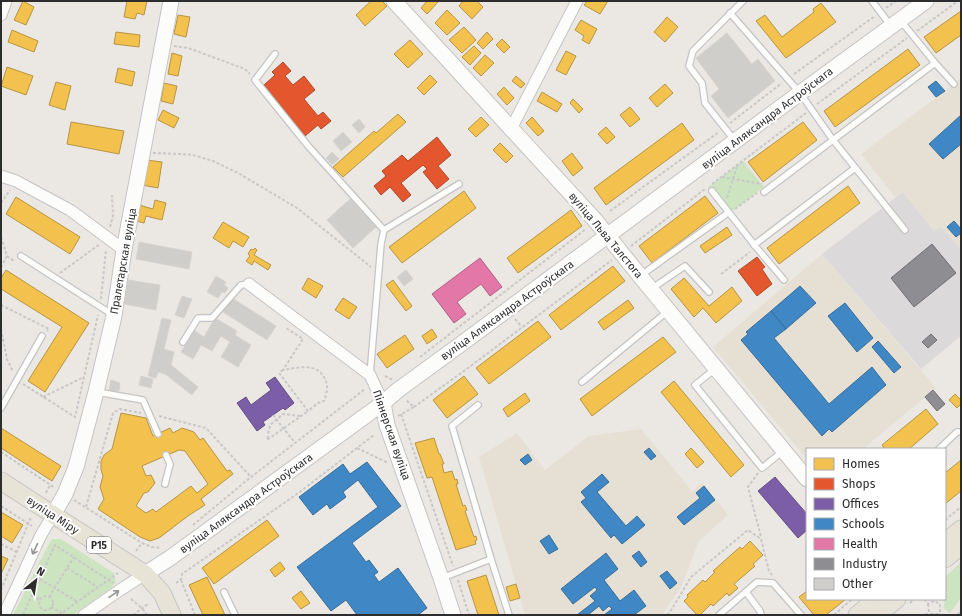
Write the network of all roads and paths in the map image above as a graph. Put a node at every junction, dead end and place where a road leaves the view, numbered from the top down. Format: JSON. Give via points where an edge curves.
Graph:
{"nodes":[{"id":1,"x":6,"y":1,"type":"edge"},
{"id":2,"x":171,"y":1,"type":"edge"},
{"id":3,"x":394,"y":1,"type":"edge"},
{"id":4,"x":577,"y":1,"type":"edge"},
{"id":5,"x":743,"y":1,"type":"edge"},
{"id":6,"x":872,"y":1,"type":"edge"},
{"id":7,"x":896,"y":1,"type":"edge"},
{"id":8,"x":926,"y":1,"type":"edge"},
{"id":9,"x":958,"y":1,"type":"edge"},
{"id":10,"x":881,"y":12,"type":"junction"},
{"id":11,"x":730,"y":13,"type":"junction"},
{"id":12,"x":1,"y":15,"type":"edge"},
{"id":13,"x":896,"y":23,"type":"junction"},
{"id":14,"x":912,"y":35,"type":"junction"},
{"id":15,"x":163,"y":44,"type":"junction"},
{"id":16,"x":275,"y":54,"type":"dead end"},
{"id":17,"x":935,"y":63,"type":"junction"},
{"id":18,"x":787,"y":79,"type":"junction"},
{"id":19,"x":255,"y":80,"type":"junction"},
{"id":20,"x":954,"y":84,"type":"dead end"},
{"id":21,"x":800,"y":93,"type":"junction"},
{"id":22,"x":810,"y":109,"type":"junction"},
{"id":23,"x":511,"y":128,"type":"junction"},
{"id":24,"x":724,"y":128,"type":"junction"},
{"id":25,"x":833,"y":140,"type":"junction"},
{"id":26,"x":735,"y":141,"type":"junction"},
{"id":27,"x":142,"y":153,"type":"junction"},
{"id":28,"x":737,"y":165,"type":"junction"},
{"id":29,"x":855,"y":168,"type":"junction"},
{"id":30,"x":1,"y":176,"type":"edge"},
{"id":31,"x":722,"y":177,"type":"junction"},
{"id":32,"x":733,"y":179,"type":"junction"},
{"id":33,"x":16,"y":181,"type":"junction"},
{"id":34,"x":459,"y":184,"type":"dead end"},
{"id":35,"x":767,"y":185,"type":"dead end"},
{"id":36,"x":712,"y":191,"type":"dead end"},
{"id":37,"x":761,"y":192,"type":"joint"},
{"id":38,"x":112,"y":195,"type":"dead end"},
{"id":39,"x":1,"y":203,"type":"edge"},
{"id":40,"x":724,"y":208,"type":"junction"},
{"id":41,"x":610,"y":210,"type":"dead end"},
{"id":42,"x":727,"y":214,"type":"junction"},
{"id":43,"x":590,"y":226,"type":"dead end"},
{"id":44,"x":384,"y":230,"type":"junction"},
{"id":45,"x":905,"y":230,"type":"dead end"},
{"id":46,"x":608,"y":236,"type":"junction"},
{"id":47,"x":1,"y":237,"type":"edge"},
{"id":48,"x":107,"y":238,"type":"junction"},
{"id":49,"x":631,"y":246,"type":"dead end"},
{"id":50,"x":755,"y":246,"type":"junction"},
{"id":51,"x":124,"y":250,"type":"junction"},
{"id":52,"x":21,"y":256,"type":"dead end"},
{"id":53,"x":618,"y":256,"type":"dead end"},
{"id":54,"x":1,"y":267,"type":"edge"},
{"id":55,"x":379,"y":274,"type":"junction"},
{"id":56,"x":721,"y":274,"type":"dead end"},
{"id":57,"x":640,"y":276,"type":"junction"},
{"id":58,"x":54,"y":277,"type":"junction"},
{"id":59,"x":784,"y":280,"type":"dead end"},
{"id":60,"x":249,"y":284,"type":"joint"},
{"id":61,"x":651,"y":289,"type":"junction"},
{"id":62,"x":709,"y":292,"type":"dead end"},
{"id":63,"x":1,"y":305,"type":"edge"},
{"id":64,"x":100,"y":306,"type":"junction"},
{"id":65,"x":669,"y":311,"type":"junction"},
{"id":66,"x":114,"y":316,"type":"junction"},
{"id":67,"x":286,"y":328,"type":"dead end"},
{"id":68,"x":1,"y":329,"type":"edge"},
{"id":69,"x":42,"y":336,"type":"joint"},
{"id":70,"x":183,"y":342,"type":"dead end"},
{"id":71,"x":417,"y":360,"type":"dead end"},
{"id":72,"x":716,"y":368,"type":"junction"},
{"id":73,"x":283,"y":370,"type":"junction"},
{"id":74,"x":370,"y":375,"type":"junction"},
{"id":75,"x":84,"y":377,"type":"junction"},
{"id":76,"x":17,"y":380,"type":"junction"},
{"id":77,"x":582,"y":382,"type":"dead end"},
{"id":78,"x":365,"y":389,"type":"dead end"},
{"id":79,"x":96,"y":392,"type":"junction"},
{"id":80,"x":44,"y":397,"type":"junction"},
{"id":81,"x":405,"y":398,"type":"dead end"},
{"id":82,"x":382,"y":403,"type":"junction"},
{"id":83,"x":478,"y":405,"type":"dead end"},
{"id":84,"x":414,"y":407,"type":"junction"},
{"id":85,"x":1,"y":408,"type":"edge"},
{"id":86,"x":308,"y":411,"type":"junction"},
{"id":87,"x":149,"y":414,"type":"junction"},
{"id":88,"x":401,"y":414,"type":"junction"},
{"id":89,"x":273,"y":415,"type":"dead end"},
{"id":90,"x":300,"y":416,"type":"junction"},
{"id":91,"x":398,"y":416,"type":"dead end"},
{"id":92,"x":277,"y":420,"type":"junction"},
{"id":93,"x":284,"y":428,"type":"junction"},
{"id":94,"x":961,"y":432,"type":"edge"},
{"id":95,"x":158,"y":434,"type":"dead end"},
{"id":96,"x":374,"y":435,"type":"dead end"},
{"id":97,"x":295,"y":443,"type":"junction"},
{"id":98,"x":940,"y":448,"type":"edge"},
{"id":99,"x":783,"y":451,"type":"junction"},
{"id":100,"x":166,"y":455,"type":"dead end"},
{"id":101,"x":762,"y":468,"type":"junction"},
{"id":102,"x":251,"y":477,"type":"junction"},
{"id":103,"x":806,"y":478,"type":"edge"},
{"id":104,"x":1,"y":481,"type":"edge"},
{"id":105,"x":165,"y":484,"type":"dead end"},
{"id":106,"x":50,"y":485,"type":"dead end"},
{"id":107,"x":46,"y":493,"type":"dead end"},
{"id":108,"x":1,"y":506,"type":"edge"},
{"id":109,"x":86,"y":507,"type":"dead end"},
{"id":110,"x":961,"y":507,"type":"edge"},
{"id":111,"x":53,"y":515,"type":"junction"},
{"id":112,"x":31,"y":517,"type":"dead end"},
{"id":113,"x":946,"y":519,"type":"edge"},
{"id":114,"x":28,"y":523,"type":"junction"},
{"id":115,"x":32,"y":526,"type":"dead end"},
{"id":116,"x":192,"y":526,"type":"dead end"},
{"id":117,"x":961,"y":529,"type":"edge"},
{"id":118,"x":761,"y":539,"type":"junction"},
{"id":119,"x":946,"y":541,"type":"edge"},
{"id":120,"x":1,"y":544,"type":"edge"},
{"id":121,"x":961,"y":546,"type":"edge"},
{"id":122,"x":136,"y":551,"type":"dead end"},
{"id":123,"x":17,"y":552,"type":"junction"},
{"id":124,"x":165,"y":552,"type":"dead end"},
{"id":125,"x":74,"y":557,"type":"junction"},
{"id":126,"x":946,"y":558,"type":"edge"},
{"id":127,"x":491,"y":559,"type":"junction"},
{"id":128,"x":67,"y":568,"type":"junction"},
{"id":129,"x":179,"y":570,"type":"dead end"},
{"id":130,"x":118,"y":573,"type":"dead end"},
{"id":131,"x":145,"y":574,"type":"junction"},
{"id":132,"x":182,"y":574,"type":"junction"},
{"id":133,"x":448,"y":575,"type":"junction"},
{"id":134,"x":773,"y":577,"type":"dead end"},
{"id":135,"x":40,"y":579,"type":"junction"},
{"id":136,"x":109,"y":580,"type":"junction"},
{"id":137,"x":181,"y":580,"type":"junction"},
{"id":138,"x":176,"y":583,"type":"dead end"},
{"id":139,"x":114,"y":584,"type":"dead end"},
{"id":140,"x":54,"y":588,"type":"junction"},
{"id":141,"x":98,"y":588,"type":"junction"},
{"id":142,"x":1,"y":590,"type":"edge"},
{"id":143,"x":224,"y":592,"type":"dead end"},
{"id":144,"x":746,"y":592,"type":"junction"},
{"id":145,"x":32,"y":596,"type":"junction"},
{"id":146,"x":49,"y":597,"type":"junction"},
{"id":147,"x":131,"y":599,"type":"dead end"},
{"id":148,"x":40,"y":600,"type":"junction"},
{"id":149,"x":851,"y":600,"type":"edge"},
{"id":150,"x":875,"y":600,"type":"edge"},
{"id":151,"x":897,"y":600,"type":"edge"},
{"id":152,"x":925,"y":600,"type":"edge"},
{"id":153,"x":78,"y":602,"type":"junction"},
{"id":154,"x":149,"y":603,"type":"dead end"},
{"id":155,"x":928,"y":604,"type":"junction"},
{"id":156,"x":51,"y":607,"type":"junction"},
{"id":157,"x":142,"y":608,"type":"junction"},
{"id":158,"x":961,"y":609,"type":"edge"},
{"id":159,"x":929,"y":612,"type":"junction"},
{"id":160,"x":60,"y":614,"type":"edge"},
{"id":161,"x":940,"y":614,"type":"edge"},
{"id":162,"x":4,"y":615,"type":"edge"},
{"id":163,"x":23,"y":615,"type":"edge"},
{"id":164,"x":84,"y":615,"type":"edge"},
{"id":165,"x":133,"y":615,"type":"edge"},
{"id":166,"x":147,"y":615,"type":"edge"},
{"id":167,"x":172,"y":615,"type":"edge"},
{"id":168,"x":195,"y":615,"type":"edge"},
{"id":169,"x":235,"y":615,"type":"edge"},
{"id":170,"x":453,"y":615,"type":"edge"},
{"id":171,"x":469,"y":615,"type":"edge"},
{"id":172,"x":509,"y":615,"type":"edge"},
{"id":173,"x":667,"y":615,"type":"edge"},
{"id":174,"x":719,"y":615,"type":"edge"},
{"id":175,"x":761,"y":615,"type":"edge"},
{"id":176,"x":800,"y":615,"type":"edge"},
{"id":177,"x":834,"y":615,"type":"edge"},
{"id":178,"x":857,"y":615,"type":"edge"},
{"id":179,"x":878,"y":615,"type":"edge"},
{"id":180,"x":926,"y":615,"type":"edge"},
{"id":181,"x":958,"y":615,"type":"edge"}],
"edges":[{"from":1,"to":12,"type":"street"},
{"from":2,"to":15,"type":"street","name":"Пралетарская вуліца"},
{"from":3,"to":23,"type":"street","name":"вуліца Льва Талстога"},
{"from":4,"to":23,"type":"street"},
{"from":5,"to":11,"type":"lane"},
{"from":6,"to":10,"type":"lane"},
{"from":7,"to":10,"type":"path"},
{"from":8,"to":13,"type":"street","name":"вуліца Аляксандра Астроўскага"},
{"from":9,"to":14,"type":"path"},
{"from":10,"to":13,"type":"lane"},
{"from":10,"to":18,"type":"path"},
{"from":11,"to":18,"type":"lane"},
{"from":11,"to":24,"type":"lane","via":[[693,52],[689,66],[702,83],[705,103]]},
{"from":13,"to":14,"type":"lane"},
{"from":13,"to":21,"type":"street","name":"вуліца Аляксандра Астроўскага"},
{"from":14,"to":17,"type":"lane"},
{"from":14,"to":22,"type":"path"},
{"from":15,"to":19,"type":"path","via":[[188,48],[245,69]]},
{"from":15,"to":27,"type":"street","name":"Пралетарская вуліца"},
{"from":16,"to":19,"type":"lane"},
{"from":17,"to":20,"type":"lane"},
{"from":17,"to":25,"type":"lane"},
{"from":18,"to":21,"type":"lane"},
{"from":18,"to":24,"type":"path"},
{"from":19,"to":44,"type":"lane","via":[[309,146]]},
{"from":21,"to":22,"type":"lane"},
{"from":21,"to":26,"type":"street","name":"вуліца Аляксандра Астроўскага"},
{"from":22,"to":25,"type":"lane"},
{"from":22,"to":28,"type":"path"},
{"from":23,"to":46,"type":"street","name":"вуліца Льва Талстога"},
{"from":24,"to":26,"type":"lane"},
{"from":24,"to":41,"type":"path"},
{"from":25,"to":29,"type":"lane"},
{"from":25,"to":37,"type":"lane"},
{"from":26,"to":46,"type":"street","name":"вуліца Аляксандра Астроўскага"},
{"from":27,"to":51,"type":"street","name":"Пралетарская вуліца"},
{"from":27,"to":55,"type":"path","via":[[193,155],[238,173],[297,208]]},
{"from":28,"to":31,"type":"path"},
{"from":28,"to":32,"type":"path"},
{"from":29,"to":45,"type":"lane"},
{"from":29,"to":50,"type":"lane"},
{"from":30,"to":33,"type":"street"},
{"from":31,"to":32,"type":"path"},
{"from":31,"to":49,"type":"path"},
{"from":32,"to":35,"type":"path"},
{"from":32,"to":40,"type":"path"},
{"from":33,"to":39,"type":"path"},
{"from":33,"to":48,"type":"street","via":[[70,210]]},
{"from":34,"to":44,"type":"lane"},
{"from":36,"to":40,"type":"lane"},
{"from":37,"to":42,"type":"path"},
{"from":38,"to":48,"type":"path","via":[[113,216]]},
{"from":40,"to":42,"type":"lane"},
{"from":42,"to":50,"type":"lane"},
{"from":42,"to":57,"type":"lane"},
{"from":43,"to":71,"type":"path"},
{"from":44,"to":55,"type":"lane"},
{"from":46,"to":57,"type":"street","name":"вуліца Льва Талстога"},
{"from":46,"to":82,"type":"street","name":"вуліца Аляксандра Астроўскага"},
{"from":47,"to":54,"type":"path","via":[[7,256]]},
{"from":48,"to":51,"type":"street"},
{"from":48,"to":58,"type":"path"},
{"from":48,"to":64,"type":"path"},
{"from":50,"to":56,"type":"path"},
{"from":50,"to":59,"type":"lane"},
{"from":51,"to":66,"type":"street","name":"Пралетарская вуліца"},
{"from":52,"to":58,"type":"lane"},
{"from":53,"to":84,"type":"path"},
{"from":55,"to":74,"type":"lane"},
{"from":57,"to":61,"type":"street","name":"вуліца Льва Талстога"},
{"from":58,"to":64,"type":"lane"},
{"from":60,"to":70,"type":"lane","via":[[241,286],[212,318],[198,318]]},
{"from":60,"to":74,"type":"street","name":"Піянерская вуліца"},
{"from":61,"to":62,"type":"lane","via":[[685,266]]},
{"from":61,"to":65,"type":"street","name":"вуліца Льва Талстога"},
{"from":63,"to":69,"type":"path","via":[[49,329]]},
{"from":64,"to":66,"type":"lane"},
{"from":64,"to":75,"type":"path"},
{"from":65,"to":72,"type":"street","name":"вуліца Льва Талстога"},
{"from":65,"to":77,"type":"lane"},
{"from":66,"to":79,"type":"street","name":"Пралетарская вуліца"},
{"from":67,"to":73,"type":"path","via":[[303,340]]},
{"from":68,"to":76,"type":"path","via":[[7,359]]},
{"from":69,"to":76,"type":"lane"},
{"from":72,"to":99,"type":"street","name":"вуліца Льва Талстога"},
{"from":72,"to":101,"type":"lane","via":[[695,384]]},
{"from":73,"to":86,"type":"path","via":[[279,373]]},
{"from":73,"to":86,"type":"path","via":[[311,368],[320,372],[326,381],[324,401]]},
{"from":74,"to":82,"type":"street","name":"Піянерская вуліца"},
{"from":75,"to":80,"type":"path"},
{"from":75,"to":80,"type":"path","via":[[75,417]]},
{"from":76,"to":80,"type":"path"},
{"from":76,"to":85,"type":"lane"},
{"from":78,"to":97,"type":"path"},
{"from":79,"to":87,"type":"lane","via":[[143,400]]},
{"from":79,"to":111,"type":"street","name":"Пралетарская вуліца","via":[[76,467]]},
{"from":81,"to":84,"type":"path"},
{"from":82,"to":131,"type":"street","name":"вуліца Аляксандра Астроўскага"},
{"from":82,"to":133,"type":"street","name":"Піянерская вуліца","via":[[387,424]]},
{"from":83,"to":127,"type":"lane","via":[[452,426]]},
{"from":84,"to":88,"type":"path"},
{"from":86,"to":90,"type":"path"},
{"from":87,"to":95,"type":"lane"},
{"from":87,"to":102,"type":"path","via":[[206,428]]},
{"from":87,"to":109,"type":"path","via":[[120,409],[113,413]]},
{"from":88,"to":91,"type":"path"},
{"from":88,"to":133,"type":"path"},
{"from":89,"to":92,"type":"path"},
{"from":90,"to":92,"type":"path","via":[[283,414]]},
{"from":90,"to":93,"type":"path"},
{"from":92,"to":93,"type":"path"},
{"from":92,"to":93,"type":"path","via":[[270,425],[267,440]]},
{"from":93,"to":97,"type":"path"},
{"from":94,"to":98,"type":"lane","via":[[957,432]]},
{"from":96,"to":132,"type":"path","via":[[297,494]]},
{"from":97,"to":102,"type":"path"},
{"from":99,"to":101,"type":"lane"},
{"from":99,"to":103,"type":"street","name":"вуліца Льва Талстога"},
{"from":100,"to":105,"type":"lane","via":[[170,464]]},
{"from":101,"to":118,"type":"path","via":[[748,487]]},
{"from":102,"to":116,"type":"path"},
{"from":104,"to":111,"type":"main road","name":"вуліца Міру","number":"Р15"},
{"from":106,"to":107,"type":"path"},
{"from":108,"to":114,"type":"path"},
{"from":110,"to":113,"type":"path"},
{"from":111,"to":131,"type":"main road","name":"вуліца Міру","number":"Р15"},
{"from":111,"to":162,"type":"street","one_way":true},
{"from":112,"to":114,"type":"path"},
{"from":114,"to":115,"type":"path"},
{"from":114,"to":123,"type":"path"},
{"from":117,"to":119,"type":"main road"},
{"from":118,"to":134,"type":"path","via":[[769,571]]},
{"from":118,"to":173,"type":"path","via":[[748,530],[690,578]]},
{"from":120,"to":123,"type":"path"},
{"from":121,"to":126,"type":"main road"},
{"from":122,"to":124,"type":"path","via":[[142,543],[152,548],[161,548]]},
{"from":123,"to":142,"type":"path"},
{"from":125,"to":128,"type":"path"},
{"from":125,"to":135,"type":"path","via":[[55,545]]},
{"from":125,"to":136,"type":"path"},
{"from":127,"to":133,"type":"lane"},
{"from":127,"to":172,"type":"lane"},
{"from":128,"to":140,"type":"path"},
{"from":128,"to":141,"type":"path"},
{"from":129,"to":132,"type":"path"},
{"from":130,"to":136,"type":"path"},
{"from":164,"to":131,"type":"street","name":"вуліца Аляксандра Астроўскага","one_way":true},
{"from":131,"to":167,"type":"main road","name":"вуліца Міру","number":"Р15","via":[[162,593]]},
{"from":132,"to":137,"type":"path"},
{"from":133,"to":170,"type":"street","name":"Піянерская вуліца"},
{"from":133,"to":171,"type":"path"},
{"from":135,"to":140,"type":"path"},
{"from":135,"to":145,"type":"path"},
{"from":136,"to":139,"type":"path"},
{"from":136,"to":141,"type":"path"},
{"from":137,"to":138,"type":"path"},
{"from":137,"to":168,"type":"path"},
{"from":140,"to":146,"type":"path"},
{"from":140,"to":153,"type":"path"},
{"from":141,"to":153,"type":"path"},
{"from":143,"to":169,"type":"lane"},
{"from":144,"to":174,"type":"lane"},
{"from":144,"to":175,"type":"lane"},
{"from":144,"to":176,"type":"lane","via":[[757,582],[773,582]]},
{"from":145,"to":148,"type":"path"},
{"from":145,"to":163,"type":"path"},
{"from":146,"to":148,"type":"path","via":[[45,596]]},
{"from":146,"to":156,"type":"path","via":[[52,600]]},
{"from":147,"to":157,"type":"path"},
{"from":148,"to":156,"type":"path","via":[[43,608]]},
{"from":149,"to":177,"type":"path"},
{"from":150,"to":178,"type":"main road"},
{"from":151,"to":179,"type":"main road"},
{"from":152,"to":155,"type":"path"},
{"from":153,"to":160,"type":"path"},
{"from":154,"to":157,"type":"path"},
{"from":155,"to":159,"type":"path"},
{"from":155,"to":161,"type":"path","via":[[934,601],[940,604]]},
{"from":156,"to":160,"type":"path"},
{"from":157,"to":165,"type":"path"},
{"from":157,"to":166,"type":"path"},
{"from":158,"to":181,"type":"path"},
{"from":159,"to":161,"type":"path"},
{"from":159,"to":180,"type":"path"}]}
